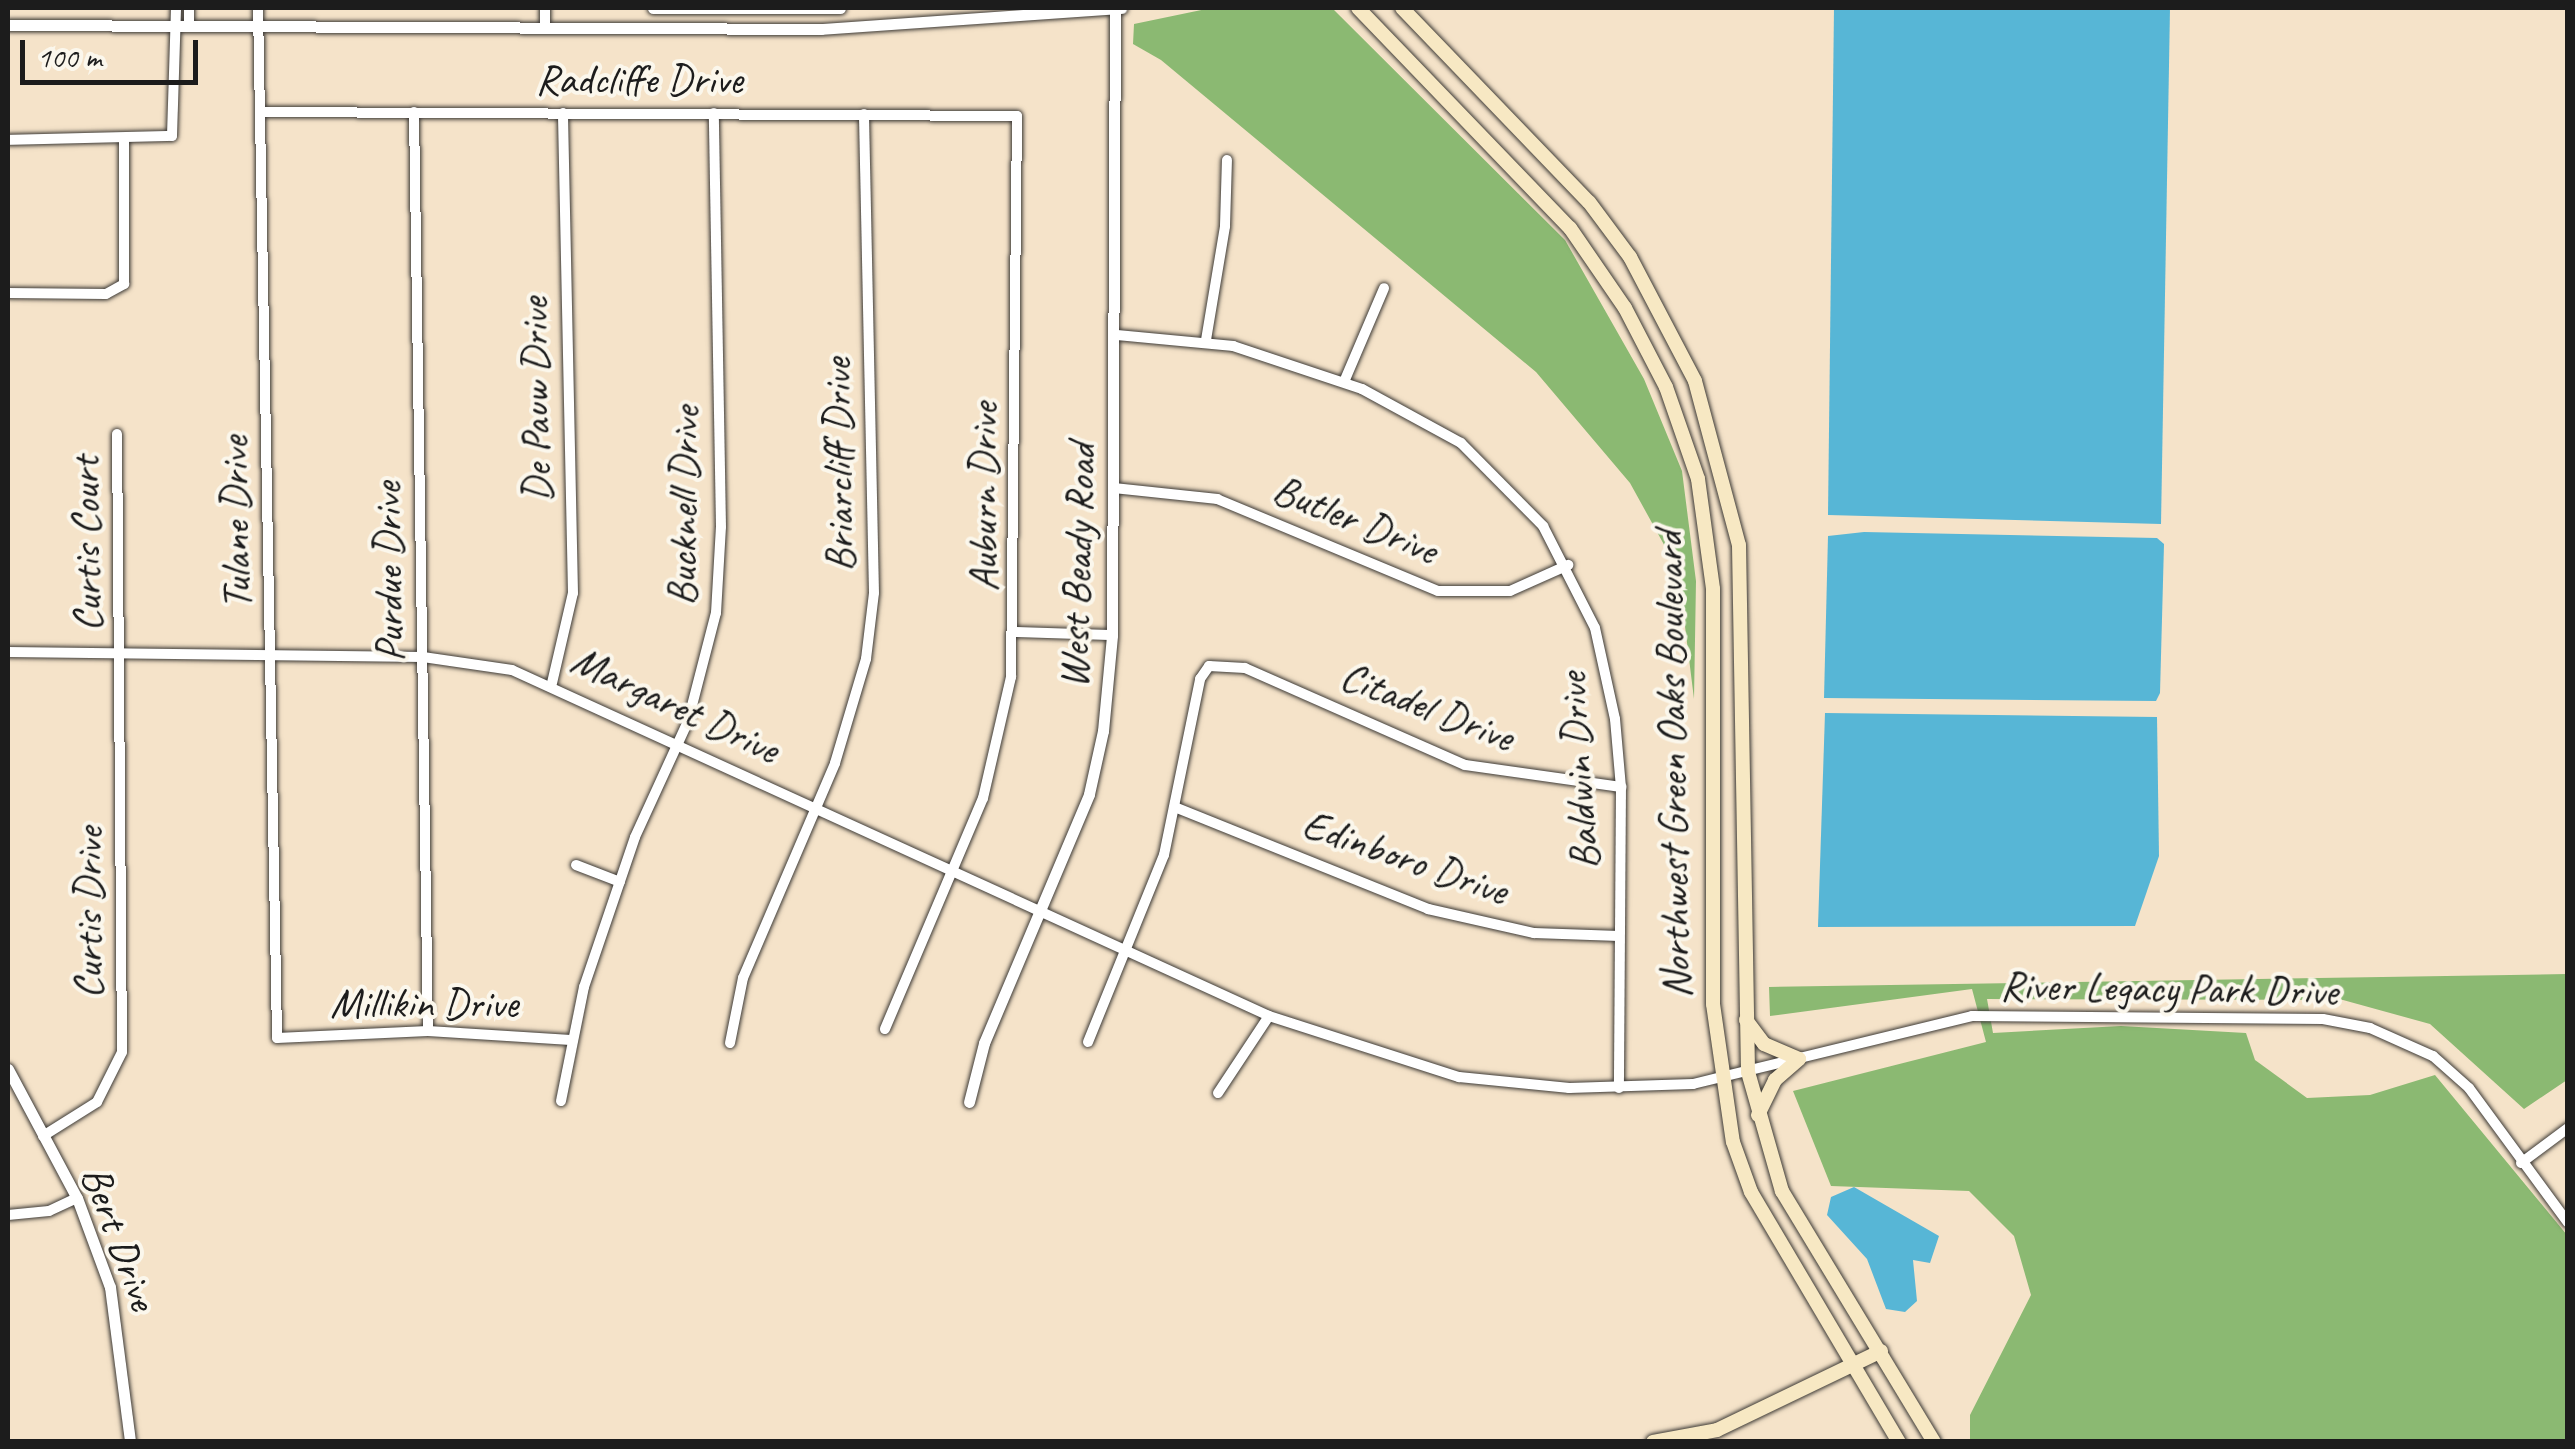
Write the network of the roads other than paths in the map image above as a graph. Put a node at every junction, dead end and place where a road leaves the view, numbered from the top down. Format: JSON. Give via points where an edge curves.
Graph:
{"nodes":[{"id":1,"x":176,"y":8,"type":"edge"},
{"id":2,"x":189,"y":8,"type":"edge"},
{"id":3,"x":258,"y":8,"type":"edge"},
{"id":4,"x":545,"y":8,"type":"edge"},
{"id":5,"x":654,"y":8,"type":"edge"},
{"id":6,"x":806,"y":8,"type":"edge"},
{"id":7,"x":820,"y":8,"type":"edge"},
{"id":8,"x":840,"y":8,"type":"edge"},
{"id":9,"x":1117,"y":8,"type":"edge"},
{"id":10,"x":1358,"y":8,"type":"edge"},
{"id":11,"x":1402,"y":8,"type":"edge"},
{"id":12,"x":8,"y":25,"type":"edge"},
{"id":13,"x":182,"y":25,"type":"junction"},
{"id":14,"x":259,"y":25,"type":"junction"},
{"id":15,"x":545,"y":26,"type":"junction"},
{"id":16,"x":806,"y":29,"type":"junction"},
{"id":17,"x":821,"y":29,"type":"junction"},
{"id":18,"x":260,"y":112,"type":"junction"},
{"id":19,"x":414,"y":112,"type":"junction"},
{"id":20,"x":563,"y":113,"type":"junction"},
{"id":21,"x":714,"y":113,"type":"junction"},
{"id":22,"x":864,"y":114,"type":"junction"},
{"id":23,"x":1017,"y":116,"type":"joint"},
{"id":24,"x":124,"y":139,"type":"junction"},
{"id":25,"x":8,"y":140,"type":"edge"},
{"id":26,"x":1227,"y":160,"type":"dead end"},
{"id":27,"x":1384,"y":288,"type":"dead end"},
{"id":28,"x":8,"y":292,"type":"edge"},
{"id":29,"x":1117,"y":335,"type":"junction"},
{"id":30,"x":1206,"y":340,"type":"junction"},
{"id":31,"x":1344,"y":382,"type":"junction"},
{"id":32,"x":116,"y":434,"type":"dead end"},
{"id":33,"x":1114,"y":488,"type":"junction"},
{"id":34,"x":1568,"y":565,"type":"junction"},
{"id":35,"x":1014,"y":632,"type":"junction"},
{"id":36,"x":1112,"y":635,"type":"junction"},
{"id":37,"x":8,"y":652,"type":"edge"},
{"id":38,"x":122,"y":653,"type":"junction"},
{"id":39,"x":272,"y":653,"type":"junction"},
{"id":40,"x":422,"y":657,"type":"junction"},
{"id":41,"x":552,"y":683,"type":"junction"},
{"id":42,"x":677,"y":742,"type":"junction"},
{"id":43,"x":1621,"y":787,"type":"junction"},
{"id":44,"x":816,"y":806,"type":"junction"},
{"id":45,"x":1177,"y":808,"type":"junction"},
{"id":46,"x":576,"y":865,"type":"dead end"},
{"id":47,"x":954,"y":870,"type":"junction"},
{"id":48,"x":620,"y":882,"type":"junction"},
{"id":49,"x":1040,"y":910,"type":"junction"},
{"id":50,"x":1620,"y":936,"type":"junction"},
{"id":51,"x":1125,"y":950,"type":"junction"},
{"id":52,"x":1742,"y":1015,"type":"junction"},
{"id":53,"x":1269,"y":1016,"type":"junction"},
{"id":54,"x":885,"y":1029,"type":"dead end"},
{"id":55,"x":428,"y":1032,"type":"junction"},
{"id":56,"x":277,"y":1038,"type":"joint"},
{"id":57,"x":570,"y":1040,"type":"junction"},
{"id":58,"x":1088,"y":1042,"type":"dead end"},
{"id":59,"x":730,"y":1043,"type":"dead end"},
{"id":60,"x":1800,"y":1058,"type":"junction"},
{"id":61,"x":8,"y":1069,"type":"edge"},
{"id":62,"x":1748,"y":1072,"type":"junction"},
{"id":63,"x":1720,"y":1079,"type":"junction"},
{"id":64,"x":1620,"y":1088,"type":"junction"},
{"id":65,"x":1218,"y":1093,"type":"dead end"},
{"id":66,"x":562,"y":1100,"type":"dead end"},
{"id":67,"x":969,"y":1102,"type":"dead end"},
{"id":68,"x":1758,"y":1115,"type":"junction"},
{"id":69,"x":2568,"y":1128,"type":"edge"},
{"id":70,"x":43,"y":1136,"type":"junction"},
{"id":71,"x":2522,"y":1163,"type":"junction"},
{"id":72,"x":77,"y":1198,"type":"junction"},
{"id":73,"x":8,"y":1216,"type":"edge"},
{"id":74,"x":2568,"y":1223,"type":"edge"},
{"id":75,"x":1881,"y":1351,"type":"junction"},
{"id":76,"x":1855,"y":1365,"type":"junction"},
{"id":77,"x":130,"y":1442,"type":"edge"},
{"id":78,"x":1653,"y":1442,"type":"edge"},
{"id":79,"x":1900,"y":1442,"type":"edge"},
{"id":80,"x":1934,"y":1442,"type":"edge"}],
"edges":[{"from":1,"to":13,"type":"street"},
{"from":2,"to":13,"type":"street"},
{"from":3,"to":14,"type":"street","name":"Tulane Drive"},
{"from":4,"to":15,"type":"street"},
{"from":5,"to":6,"type":"street"},
{"from":6,"to":7,"type":"street"},
{"from":6,"to":16,"type":"street"},
{"from":7,"to":8,"type":"street"},
{"from":7,"to":17,"type":"street"},
{"from":9,"to":17,"type":"street"},
{"from":9,"to":29,"type":"street","name":"West Beady Road"},
{"from":10,"to":63,"type":"main road","name":"Northwest Green Oaks Boulevard","via":[[1570,228],[1633,323],[1691,460],[1713,589],[1713,1004]]},
{"from":11,"to":52,"type":"main road","name":"Northwest Green Oaks Boulevard","via":[[1589,202],[1658,305],[1695,381],[1739,544]]},
{"from":12,"to":13,"type":"street"},
{"from":13,"to":14,"type":"street"},
{"from":13,"to":24,"type":"street","via":[[172,136]]},
{"from":14,"to":15,"type":"street"},
{"from":14,"to":18,"type":"street","name":"Tulane Drive"},
{"from":15,"to":16,"type":"street"},
{"from":16,"to":17,"type":"street"},
{"from":18,"to":19,"type":"street","name":"Radcliffe Drive"},
{"from":18,"to":39,"type":"street","name":"Tulane Drive"},
{"from":19,"to":20,"type":"street","name":"Radcliffe Drive"},
{"from":19,"to":40,"type":"street","name":"Purdue Drive"},
{"from":20,"to":21,"type":"street","name":"Radcliffe Drive"},
{"from":20,"to":41,"type":"street","name":"De Pauw Drive","via":[[572,593]]},
{"from":21,"to":22,"type":"street","name":"Radcliffe Drive"},
{"from":21,"to":42,"type":"street","name":"Bucknell Drive","via":[[720,573],[711,648]]},
{"from":22,"to":23,"type":"street","name":"Radcliffe Drive"},
{"from":22,"to":44,"type":"street","name":"Briarcliff Drive","via":[[874,593],[853,712]]},
{"from":23,"to":35,"type":"street","name":"Auburn Drive"},
{"from":24,"to":25,"type":"street"},
{"from":24,"to":28,"type":"street","via":[[124,284],[106,294]]},
{"from":26,"to":30,"type":"street","via":[[1225,226]]},
{"from":27,"to":31,"type":"street"},
{"from":29,"to":30,"type":"street","name":"Baldwin Drive"},
{"from":29,"to":33,"type":"street","name":"West Beady Road"},
{"from":30,"to":31,"type":"street","name":"Baldwin Drive"},
{"from":31,"to":34,"type":"street","name":"Baldwin Drive","via":[[1461,442],[1527,504]]},
{"from":32,"to":38,"type":"street","name":"Curtis Court"},
{"from":33,"to":34,"type":"street","name":"Butler Drive","via":[[1216,500],[1438,591],[1510,591]]},
{"from":33,"to":36,"type":"street","name":"West Beady Road"},
{"from":34,"to":43,"type":"street","name":"Baldwin Drive","via":[[1606,661]]},
{"from":35,"to":36,"type":"street"},
{"from":35,"to":47,"type":"street","name":"Auburn Drive","via":[[1002,728]]},
{"from":36,"to":49,"type":"street","name":"West Beady Road","via":[[1103,732],[1088,794]]},
{"from":37,"to":38,"type":"street","name":"Margaret Drive"},
{"from":38,"to":39,"type":"street","name":"Margaret Drive"},
{"from":38,"to":70,"type":"street","name":"Curtis Drive","via":[[122,1052],[98,1102]]},
{"from":39,"to":40,"type":"street","name":"Margaret Drive"},
{"from":39,"to":56,"type":"street","name":"Tulane Drive"},
{"from":40,"to":41,"type":"street","name":"Margaret Drive","via":[[476,660]]},
{"from":40,"to":55,"type":"street","name":"Purdue Drive"},
{"from":41,"to":42,"type":"street","name":"Margaret Drive"},
{"from":42,"to":44,"type":"street","name":"Margaret Drive"},
{"from":42,"to":48,"type":"street","name":"Bucknell Drive"},
{"from":43,"to":45,"type":"street","name":"Citadel Drive","via":[[1465,765],[1245,668],[1216,664],[1200,679]]},
{"from":43,"to":50,"type":"street","name":"Baldwin Drive"},
{"from":44,"to":47,"type":"street","name":"Margaret Drive"},
{"from":44,"to":59,"type":"street","name":"Briarcliff Drive","via":[[743,978]]},
{"from":45,"to":50,"type":"street","name":"Edinboro Drive","via":[[1428,909],[1534,933]]},
{"from":45,"to":51,"type":"street"},
{"from":46,"to":48,"type":"street"},
{"from":47,"to":49,"type":"street","name":"Margaret Drive"},
{"from":47,"to":54,"type":"street","name":"Auburn Drive"},
{"from":48,"to":57,"type":"street","name":"Bucknell Drive"},
{"from":49,"to":51,"type":"street","name":"Margaret Drive"},
{"from":49,"to":67,"type":"street","name":"West Beady Road","via":[[984,1043]]},
{"from":50,"to":64,"type":"street","name":"Baldwin Drive"},
{"from":51,"to":53,"type":"street","name":"Margaret Drive"},
{"from":51,"to":58,"type":"street"},
{"from":52,"to":60,"type":"main road","via":[[1764,1044]]},
{"from":52,"to":62,"type":"main road","name":"Northwest Green Oaks Boulevard"},
{"from":53,"to":64,"type":"street","name":"Margaret Drive","via":[[1427,1071]]},
{"from":53,"to":65,"type":"street"},
{"from":55,"to":56,"type":"street","name":"Millikin Drive"},
{"from":55,"to":57,"type":"street","name":"Millikin Drive"},
{"from":57,"to":66,"type":"street","name":"Bucknell Drive"},
{"from":60,"to":62,"type":"street","name":"River Legacy Park Drive"},
{"from":60,"to":68,"type":"main road","via":[[1775,1080]]},
{"from":60,"to":71,"type":"street","name":"River Legacy Park Drive","via":[[1972,1016],[2323,1019],[2389,1033],[2433,1056],[2469,1088]]},
{"from":61,"to":70,"type":"street","name":"Bert Drive"},
{"from":62,"to":63,"type":"street","name":"Margaret Drive"},
{"from":62,"to":68,"type":"main road","name":"Northwest Green Oaks Boulevard"},
{"from":63,"to":64,"type":"street","name":"Margaret Drive"},
{"from":63,"to":76,"type":"main road","name":"Northwest Green Oaks Boulevard","via":[[1751,1192]]},
{"from":68,"to":75,"type":"main road","name":"Northwest Green Oaks Boulevard","via":[[1782,1191]]},
{"from":69,"to":71,"type":"street"},
{"from":70,"to":72,"type":"street","name":"Bert Drive"},
{"from":71,"to":74,"type":"street","name":"River Legacy Park Drive"},
{"from":72,"to":73,"type":"street","via":[[50,1211]]},
{"from":72,"to":77,"type":"street","name":"Bert Drive","via":[[122,1340]]},
{"from":75,"to":76,"type":"main road"},
{"from":75,"to":80,"type":"main road","name":"Northwest Green Oaks Boulevard"},
{"from":76,"to":78,"type":"main road","via":[[1716,1430]]},
{"from":76,"to":79,"type":"main road","name":"Northwest Green Oaks Boulevard"}]}
